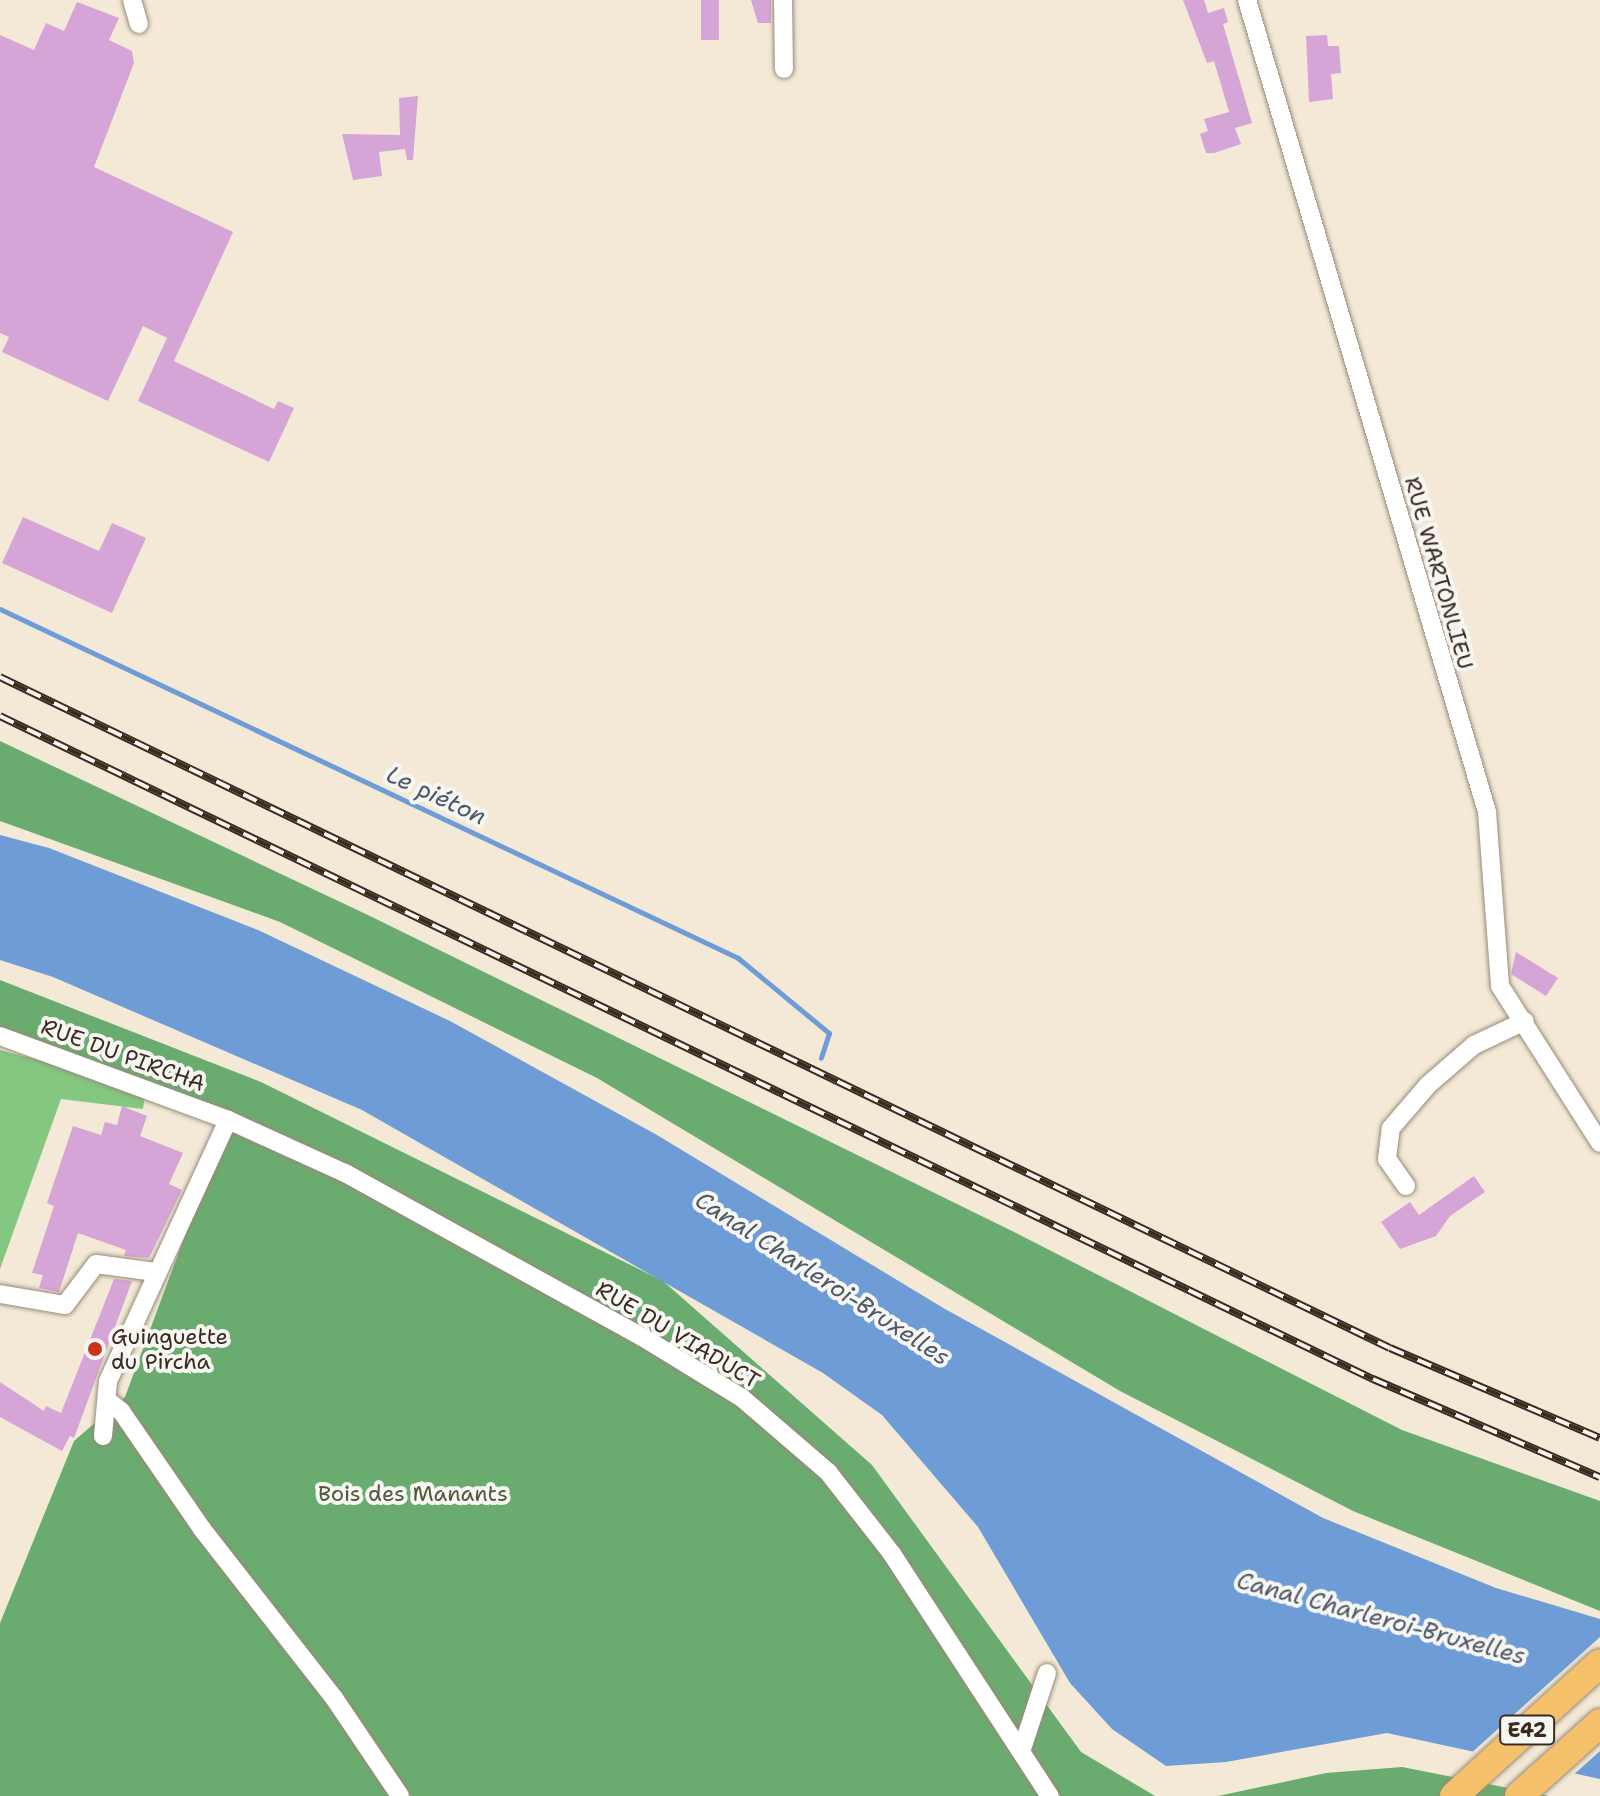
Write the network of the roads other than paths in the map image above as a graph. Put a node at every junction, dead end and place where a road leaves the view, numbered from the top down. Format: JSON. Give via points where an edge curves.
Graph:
{"nodes":[{"id":1,"x":132,"y":0,"type":"edge"},
{"id":2,"x":783,"y":0,"type":"edge"},
{"id":3,"x":1247,"y":0,"type":"edge"},
{"id":4,"x":139,"y":24,"type":"dead end"},
{"id":5,"x":784,"y":69,"type":"dead end"},
{"id":6,"x":1525,"y":1021,"type":"junction"},
{"id":7,"x":0,"y":1036,"type":"edge"},
{"id":8,"x":228,"y":1120,"type":"junction"},
{"id":9,"x":1600,"y":1143,"type":"edge"},
{"id":10,"x":1406,"y":1186,"type":"dead end"},
{"id":11,"x":155,"y":1272,"type":"junction"},
{"id":12,"x":0,"y":1294,"type":"edge"},
{"id":13,"x":107,"y":1400,"type":"junction"},
{"id":14,"x":103,"y":1436,"type":"dead end"},
{"id":15,"x":1600,"y":1663,"type":"edge"},
{"id":16,"x":1047,"y":1673,"type":"dead end"},
{"id":17,"x":1600,"y":1723,"type":"edge"},
{"id":18,"x":1021,"y":1752,"type":"junction"},
{"id":19,"x":400,"y":1796,"type":"edge"},
{"id":20,"x":1050,"y":1796,"type":"edge"},
{"id":21,"x":1454,"y":1796,"type":"edge"},
{"id":22,"x":1519,"y":1796,"type":"edge"}],
"edges":[{"from":1,"to":4,"type":"street"},
{"from":2,"to":5,"type":"street"},
{"from":3,"to":6,"type":"street","name":"RUE WARTONLIEU","via":[[1487,812],[1500,986]]},
{"from":6,"to":9,"type":"street","name":"RUE WARTONLIEU"},
{"from":6,"to":10,"type":"street","via":[[1474,1045],[1428,1085],[1391,1128],[1387,1159]]},
{"from":7,"to":8,"type":"street","name":"RUE DU PIRCHA"},
{"from":8,"to":11,"type":"street"},
{"from":8,"to":18,"type":"street","name":"RUE DU VIADUCT","via":[[345,1173],[742,1398],[828,1472],[892,1554]]},
{"from":11,"to":12,"type":"street","via":[[96,1264],[65,1305]]},
{"from":11,"to":13,"type":"street","via":[[108,1381]]},
{"from":13,"to":14,"type":"street"},
{"from":13,"to":19,"type":"street","via":[[121,1411],[202,1529],[334,1698]]},
{"from":15,"to":21,"type":"highway","number":"E42"},
{"from":16,"to":18,"type":"street"},
{"from":17,"to":22,"type":"highway","number":"E42"},
{"from":18,"to":20,"type":"street","name":"RUE DU VIADUCT"}]}
